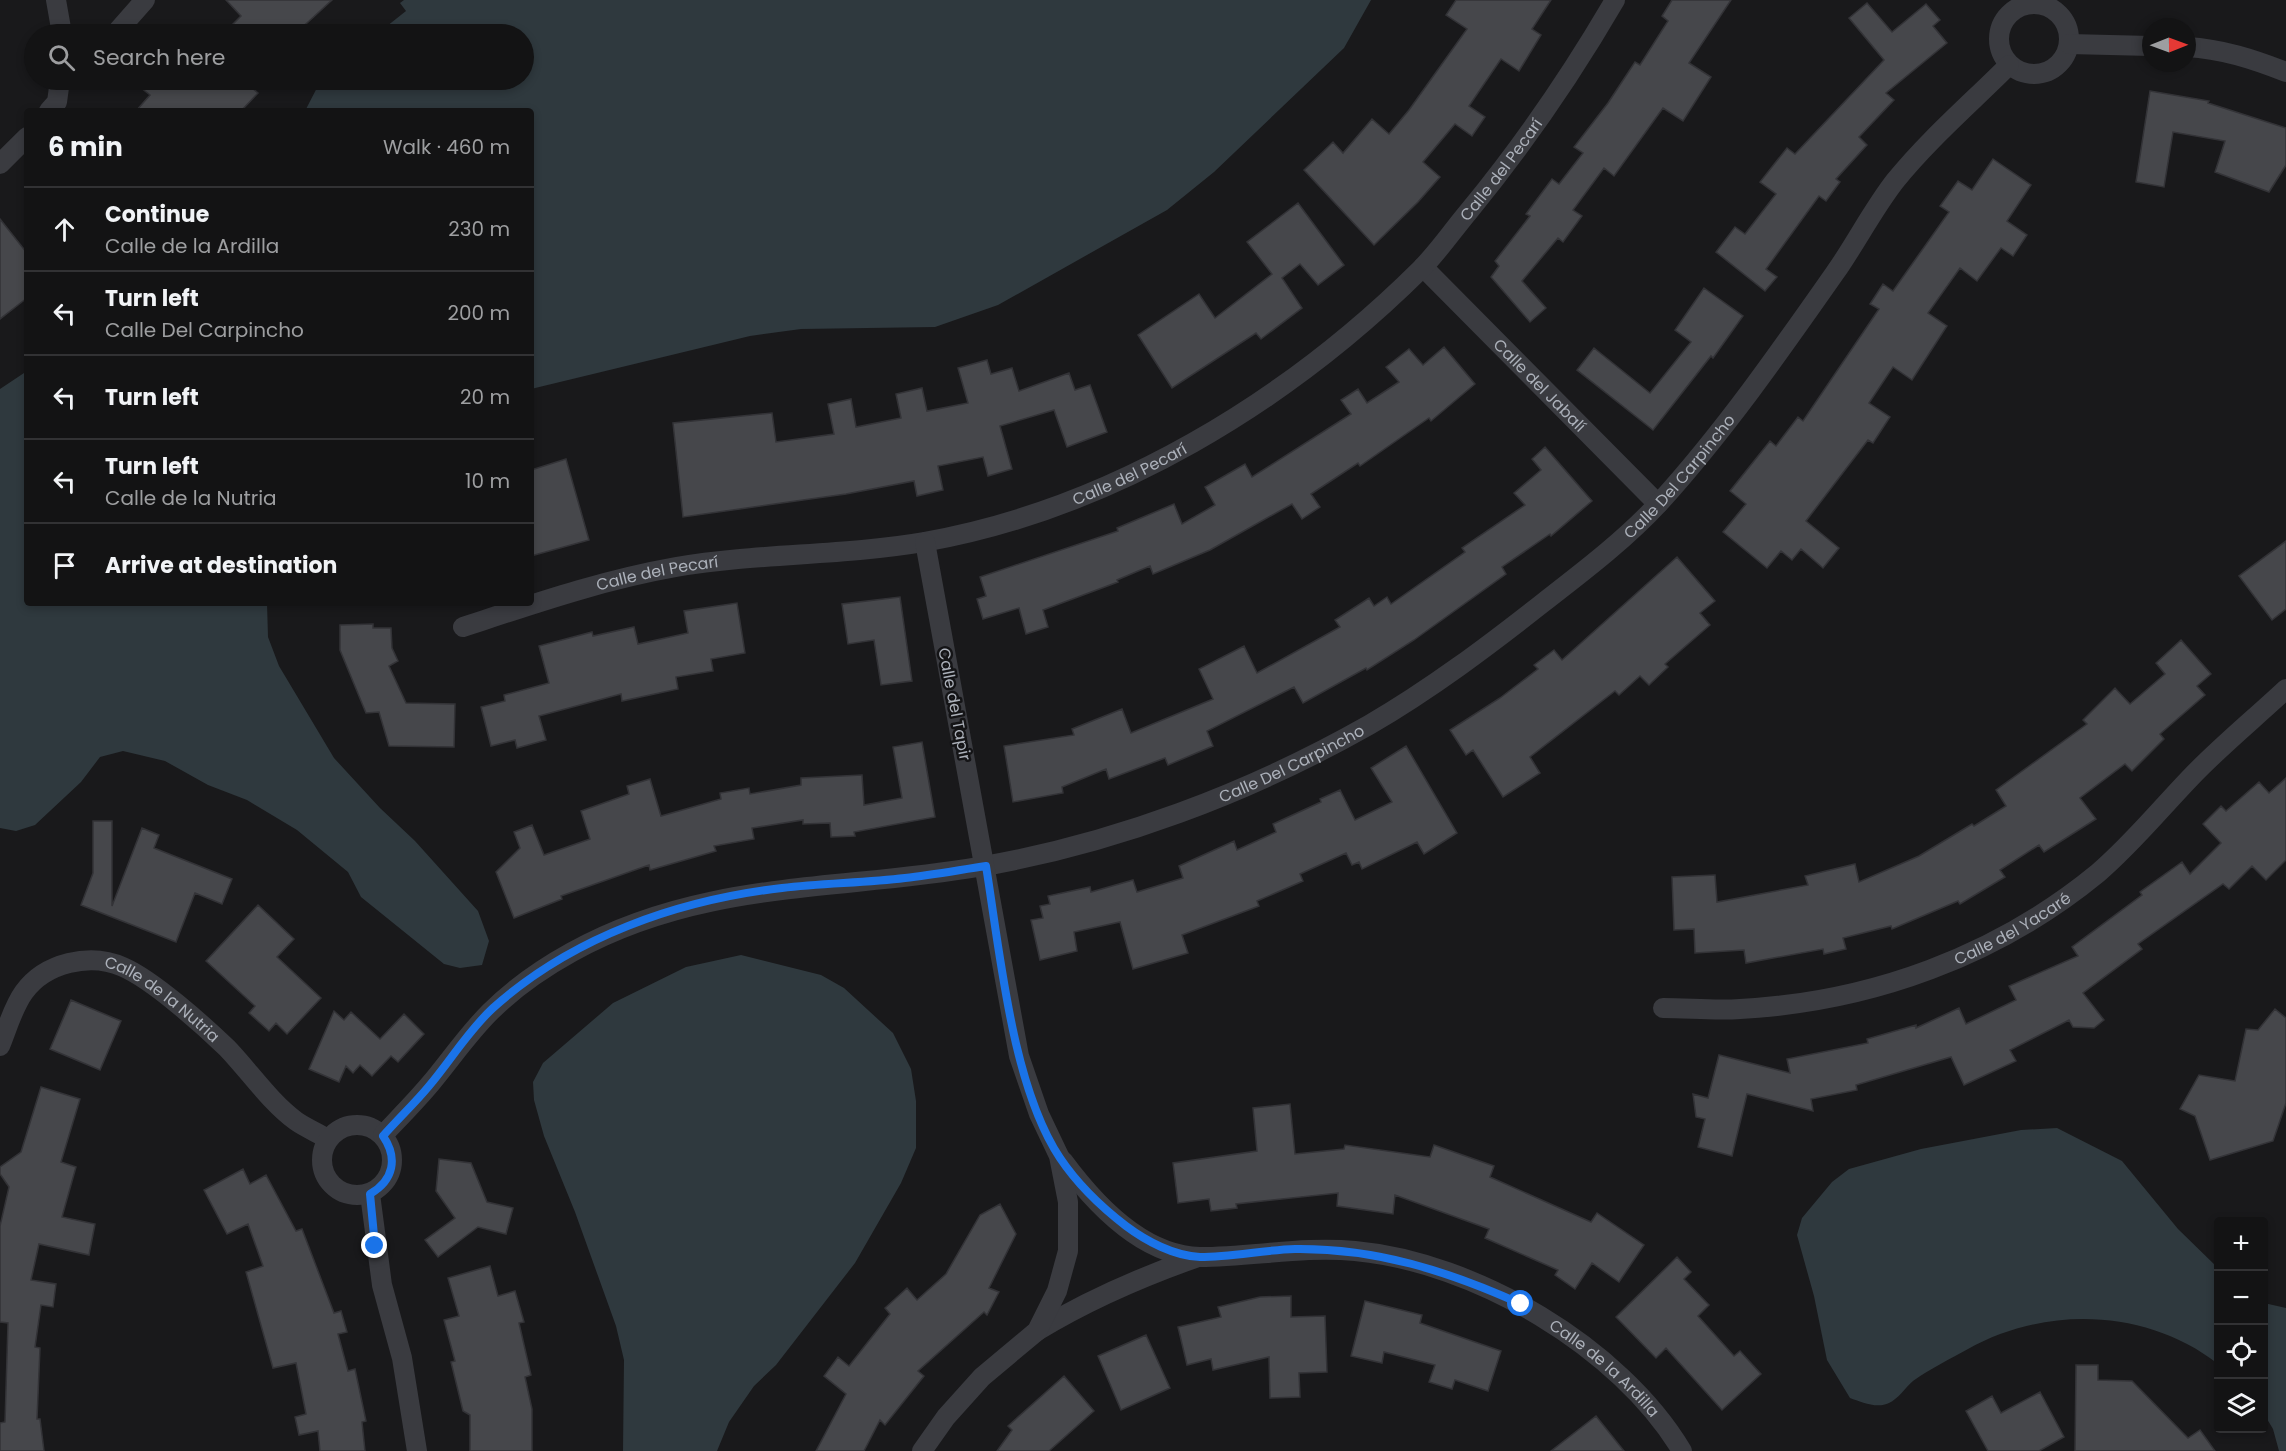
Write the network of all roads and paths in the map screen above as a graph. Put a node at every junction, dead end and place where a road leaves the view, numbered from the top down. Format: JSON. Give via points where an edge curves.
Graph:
{"nodes":[{"id":1,"x":56,"y":0,"type":"edge"},
{"id":2,"x":145,"y":0,"type":"edge"},
{"id":3,"x":1615,"y":0,"type":"edge"},
{"id":4,"x":1999,"y":0,"type":"edge"},
{"id":5,"x":2052,"y":7,"type":"edge"},
{"id":6,"x":2003,"y":22,"type":"junction"},
{"id":7,"x":60,"y":24,"type":"edge"},
{"id":8,"x":124,"y":24,"type":"edge"},
{"id":9,"x":2069,"y":44,"type":"junction"},
{"id":10,"x":2142,"y":46,"type":"edge"},
{"id":11,"x":2196,"y":48,"type":"edge"},
{"id":12,"x":2009,"y":65,"type":"junction"},
{"id":13,"x":2286,"y":72,"type":"edge"},
{"id":14,"x":57,"y":90,"type":"edge"},
{"id":15,"x":67,"y":90,"type":"edge"},
{"id":16,"x":53,"y":106,"type":"edge"},
{"id":17,"x":24,"y":140,"type":"edge"},
{"id":18,"x":0,"y":164,"type":"edge"},
{"id":19,"x":1423,"y":267,"type":"junction"},
{"id":20,"x":1658,"y":504,"type":"junction"},
{"id":21,"x":925,"y":542,"type":"junction"},
{"id":22,"x":534,"y":604,"type":"edge"},
{"id":23,"x":527,"y":606,"type":"edge"},
{"id":24,"x":463,"y":627,"type":"dead end"},
{"id":25,"x":2286,"y":689,"type":"edge"},
{"id":26,"x":986,"y":866,"type":"junction"},
{"id":27,"x":1664,"y":1008,"type":"dead end"},
{"id":28,"x":0,"y":1047,"type":"edge"},
{"id":29,"x":383,"y":1136,"type":"junction"},
{"id":30,"x":328,"y":1139,"type":"junction"},
{"id":31,"x":1059,"y":1156,"type":"junction"},
{"id":32,"x":370,"y":1194,"type":"junction"},
{"id":33,"x":1198,"y":1257,"type":"junction"},
{"id":34,"x":1037,"y":1331,"type":"junction"},
{"id":35,"x":417,"y":1451,"type":"edge"},
{"id":36,"x":922,"y":1451,"type":"edge"},
{"id":37,"x":1682,"y":1451,"type":"edge"}],
"edges":[{"from":1,"to":7,"type":"street"},
{"from":2,"to":8,"type":"street"},
{"from":3,"to":19,"type":"street","name":"Calle del Pecarí","via":[[1564,85],[1506,166]]},
{"from":4,"to":6,"type":"street"},
{"from":5,"to":6,"type":"street","via":[[2028,4]]},
{"from":5,"to":9,"type":"street","via":[[2068,32]]},
{"from":6,"to":12,"type":"street","via":[[1999,45]]},
{"from":9,"to":10,"type":"street"},
{"from":9,"to":12,"type":"street","via":[[2060,64],[2041,74],[2029,75]]},
{"from":11,"to":13,"type":"street","via":[[2244,56]]},
{"from":12,"to":20,"type":"street","name":"Calle Del Carpincho","via":[[1924,146],[1892,186],[1782,350]]},
{"from":14,"to":16,"type":"street"},
{"from":15,"to":16,"type":"street"},
{"from":17,"to":18,"type":"street"},
{"from":19,"to":20,"type":"street","name":"Calle del Jabalí"},
{"from":19,"to":21,"type":"street","name":"Calle del Pecarí","via":[[1324,357],[1243,413],[1105,488],[1040,512]]},
{"from":20,"to":26,"type":"street","name":"Calle Del Carpincho","via":[[1509,630],[1429,689],[1367,726],[1297,763],[1195,808],[1108,836]]},
{"from":21,"to":22,"type":"street","name":"Calle del Pecarí","via":[[678,567],[621,578]]},
{"from":21,"to":26,"type":"street","name":"Calle del Tapir"},
{"from":23,"to":24,"type":"street","name":"Calle del Pecarí"},
{"from":25,"to":27,"type":"street","name":"Calle del Yacaré","via":[[2193,775],[2098,873],[1996,942],[1881,987],[1807,1003],[1739,1010]]},
{"from":26,"to":29,"type":"street","name":"Calle Del Carpincho","via":[[733,895],[680,908],[598,939],[530,979],[492,1009]]},
{"from":26,"to":31,"type":"street","name":"Calle de la Ardilla","via":[[1019,1056]]},
{"from":28,"to":30,"type":"street","name":"Calle de la Nutria","via":[[24,993],[45,974],[73,962],[97,960],[123,967],[162,993],[226,1047],[296,1121]]},
{"from":29,"to":30,"type":"street","via":[[375,1129],[355,1124]]},
{"from":29,"to":32,"type":"street","via":[[393,1156],[392,1168],[380,1188]]},
{"from":30,"to":32,"type":"street","via":[[321,1161],[329,1182],[348,1195]]},
{"from":31,"to":33,"type":"street","name":"Calle de la Ardilla","via":[[1086,1192],[1141,1236],[1166,1249]]},
{"from":31,"to":34,"type":"street","name":"Calle de la Ardilla","via":[[1068,1202],[1068,1251],[1057,1291]]},
{"from":32,"to":35,"type":"street","via":[[382,1285],[402,1358]]},
{"from":33,"to":34,"type":"street","name":"Calle de la Ardilla","via":[[1085,1302]]},
{"from":33,"to":37,"type":"street","name":"Calle de la Ardilla","via":[[1294,1249],[1356,1251],[1411,1262],[1470,1281],[1521,1304],[1605,1361]]},
{"from":34,"to":36,"type":"street","name":"Calle de la Ardilla","via":[[982,1377]]}]}
